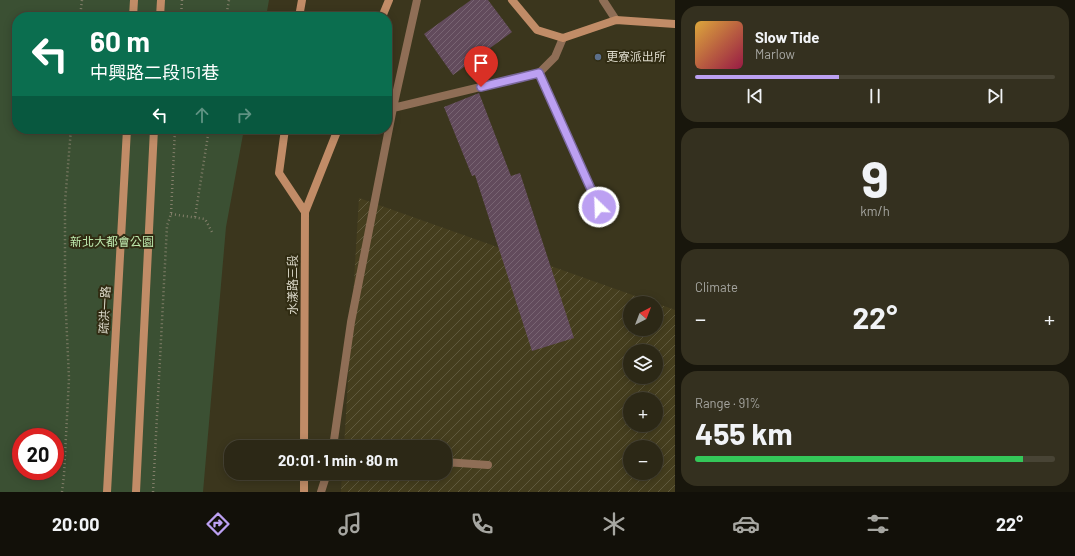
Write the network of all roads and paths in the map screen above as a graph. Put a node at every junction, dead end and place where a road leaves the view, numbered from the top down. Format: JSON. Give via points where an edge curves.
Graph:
{"nodes":[{"id":1,"x":82,"y":0,"type":"edge"},
{"id":2,"x":134,"y":0,"type":"edge"},
{"id":3,"x":161,"y":0,"type":"edge"},
{"id":4,"x":182,"y":0,"type":"edge"},
{"id":5,"x":229,"y":0,"type":"edge"},
{"id":6,"x":302,"y":0,"type":"edge"},
{"id":7,"x":389,"y":0,"type":"edge"},
{"id":8,"x":417,"y":0,"type":"edge"},
{"id":9,"x":512,"y":0,"type":"edge"},
{"id":10,"x":603,"y":0,"type":"edge"},
{"id":11,"x":81,"y":12,"type":"edge"},
{"id":12,"x":133,"y":12,"type":"edge"},
{"id":13,"x":160,"y":12,"type":"edge"},
{"id":14,"x":181,"y":12,"type":"edge"},
{"id":15,"x":227,"y":12,"type":"edge"},
{"id":16,"x":300,"y":12,"type":"edge"},
{"id":17,"x":384,"y":12,"type":"edge"},
{"id":18,"x":616,"y":20,"type":"junction"},
{"id":19,"x":675,"y":24,"type":"edge"},
{"id":20,"x":563,"y":38,"type":"junction"},
{"id":21,"x":539,"y":73,"type":"junction"},
{"id":22,"x":393,"y":108,"type":"junction"},
{"id":23,"x":392,"y":113,"type":"edge"},
{"id":24,"x":71,"y":134,"type":"edge"},
{"id":25,"x":127,"y":134,"type":"edge"},
{"id":26,"x":154,"y":134,"type":"edge"},
{"id":27,"x":176,"y":134,"type":"edge"},
{"id":28,"x":208,"y":134,"type":"edge"},
{"id":29,"x":284,"y":134,"type":"edge"},
{"id":30,"x":336,"y":134,"type":"edge"},
{"id":31,"x":388,"y":134,"type":"edge"},
{"id":32,"x":599,"y":207,"type":"dead end"},
{"id":33,"x":305,"y":212,"type":"junction"},
{"id":34,"x":171,"y":214,"type":"junction"},
{"id":35,"x":195,"y":217,"type":"junction"},
{"id":36,"x":212,"y":232,"type":"dead end"},
{"id":37,"x":304,"y":440,"type":"edge"},
{"id":38,"x":335,"y":440,"type":"edge"},
{"id":39,"x":452,"y":462,"type":"edge"},
{"id":40,"x":488,"y":465,"type":"dead end"},
{"id":41,"x":304,"y":480,"type":"edge"},
{"id":42,"x":325,"y":480,"type":"edge"},
{"id":43,"x":62,"y":492,"type":"edge"},
{"id":44,"x":107,"y":492,"type":"edge"},
{"id":45,"x":136,"y":492,"type":"edge"},
{"id":46,"x":154,"y":492,"type":"edge"},
{"id":47,"x":304,"y":492,"type":"edge"},
{"id":48,"x":321,"y":492,"type":"edge"}],
"edges":[{"from":1,"to":11,"type":"path"},
{"from":2,"to":12,"type":"street"},
{"from":3,"to":13,"type":"street"},
{"from":4,"to":14,"type":"path"},
{"from":5,"to":15,"type":"path"},
{"from":6,"to":16,"type":"street"},
{"from":7,"to":17,"type":"street"},
{"from":8,"to":22,"type":"lane"},
{"from":9,"to":20,"type":"street","via":[[537,30]]},
{"from":10,"to":18,"type":"lane"},
{"from":18,"to":19,"type":"street"},
{"from":18,"to":20,"type":"street"},
{"from":20,"to":21,"type":"lane","via":[[555,57]]},
{"from":21,"to":22,"type":"lane"},
{"from":21,"to":32,"type":"lane"},
{"from":22,"to":23,"type":"lane"},
{"from":24,"to":43,"type":"path","via":[[65,202],[69,378]]},
{"from":25,"to":44,"type":"street","name":"疏洪一路"},
{"from":26,"to":45,"type":"street"},
{"from":27,"to":34,"type":"path"},
{"from":28,"to":35,"type":"path"},
{"from":29,"to":33,"type":"street","via":[[279,173]]},
{"from":30,"to":33,"type":"street","name":"水漾路三段"},
{"from":31,"to":38,"type":"lane","via":[[351,322]]},
{"from":33,"to":37,"type":"street","name":"水漾路三段"},
{"from":34,"to":35,"type":"path"},
{"from":34,"to":46,"type":"path","via":[[167,226]]},
{"from":35,"to":36,"type":"path","via":[[205,219]]},
{"from":39,"to":40,"type":"lane"},
{"from":41,"to":47,"type":"street"},
{"from":42,"to":48,"type":"lane"}]}
